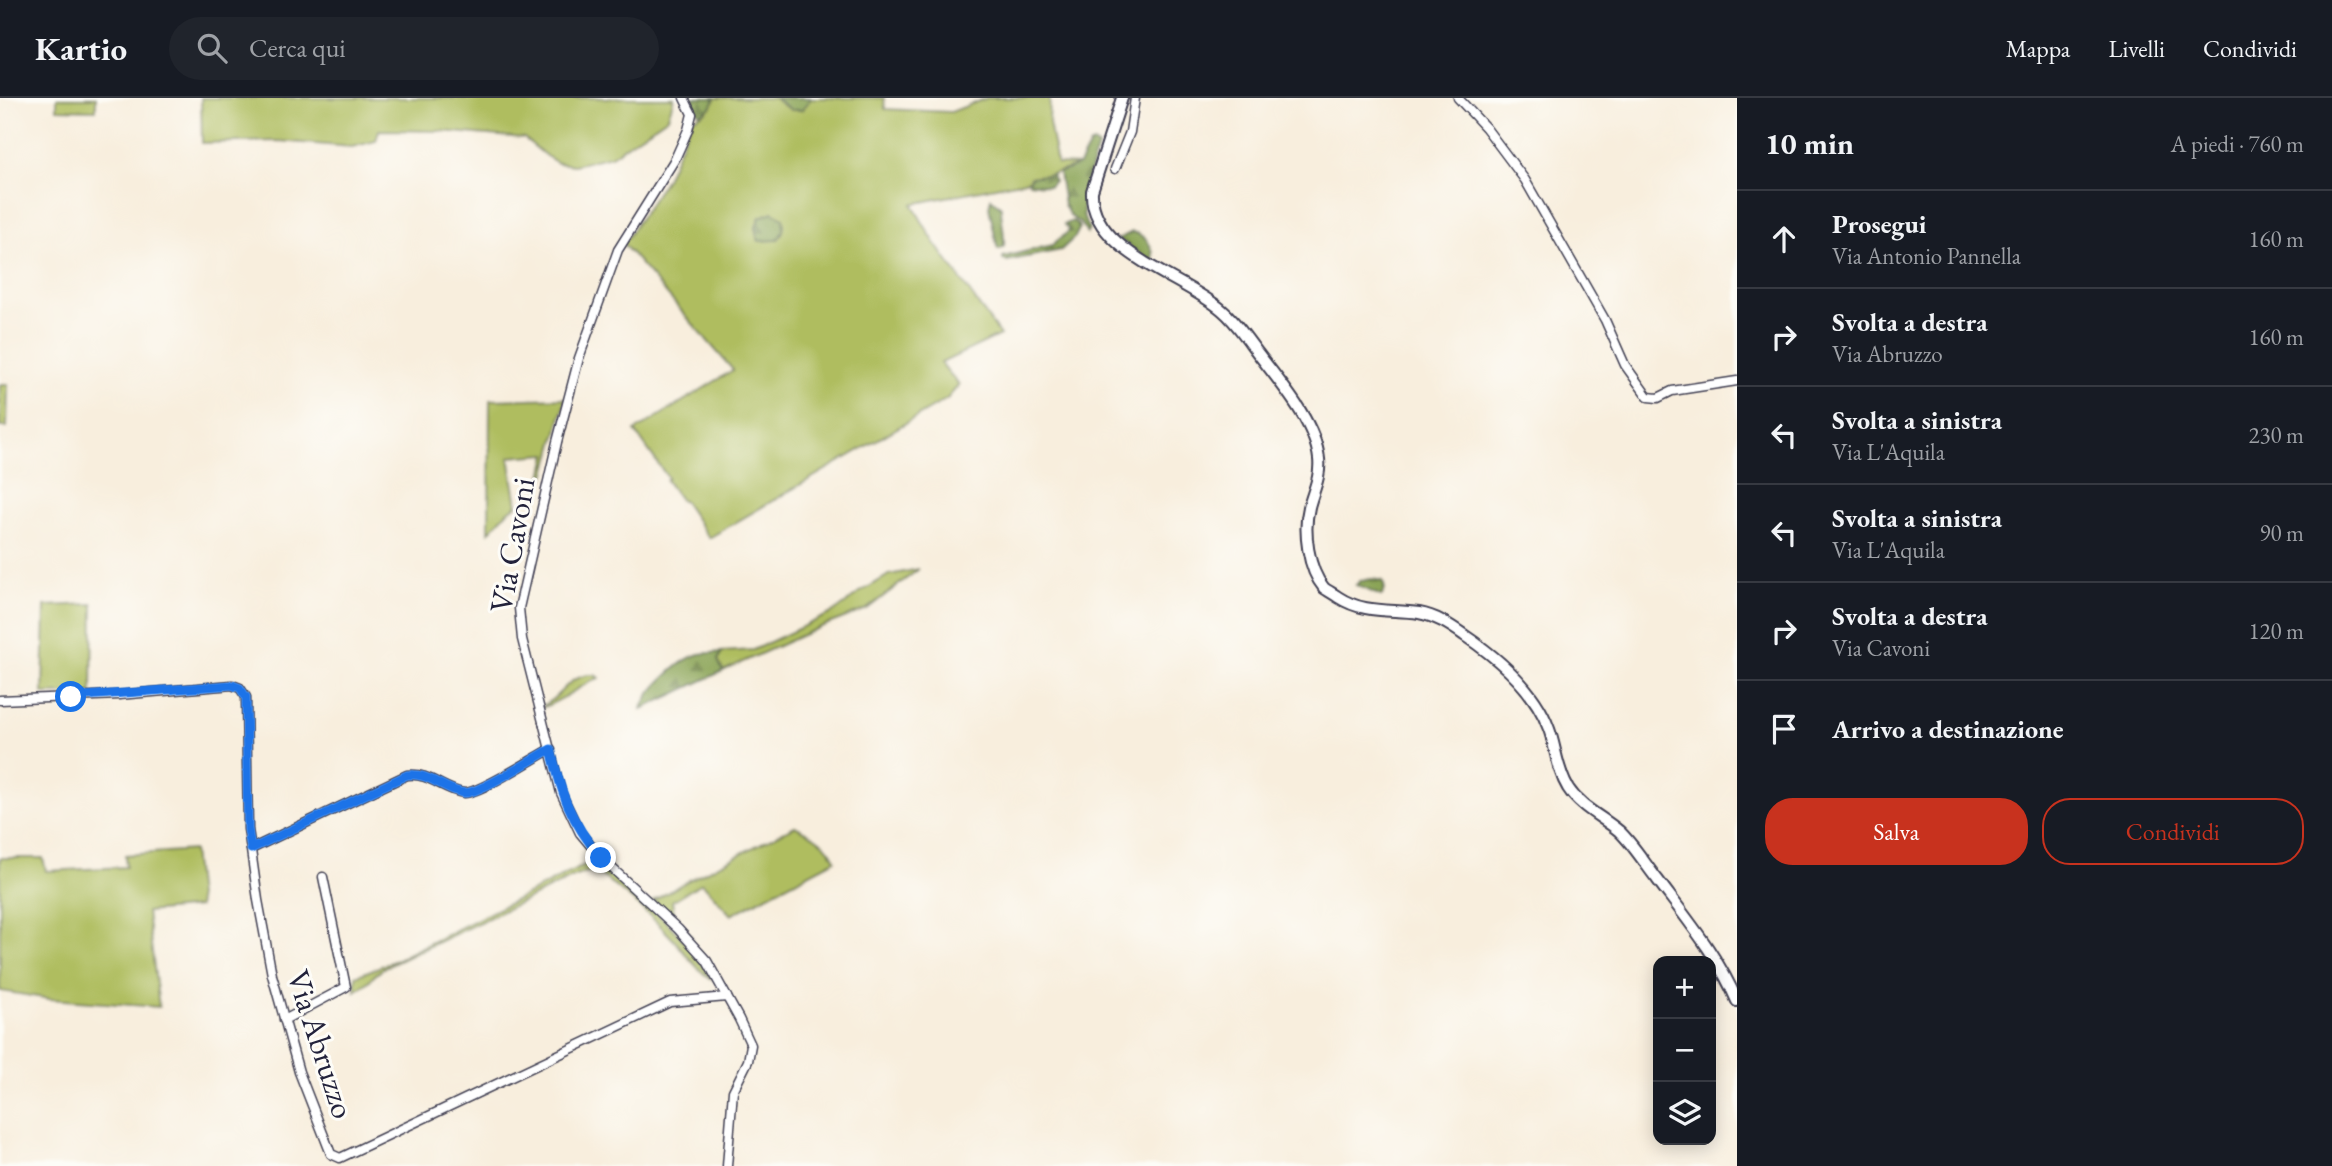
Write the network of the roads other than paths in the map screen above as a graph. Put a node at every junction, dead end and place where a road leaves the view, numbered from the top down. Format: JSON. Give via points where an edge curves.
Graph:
{"nodes":[{"id":1,"x":684,"y":98,"type":"edge"},
{"id":2,"x":1122,"y":98,"type":"edge"},
{"id":3,"x":1135,"y":98,"type":"edge"},
{"id":4,"x":1458,"y":98,"type":"edge"},
{"id":5,"x":1115,"y":169,"type":"dead end"},
{"id":6,"x":1737,"y":381,"type":"edge"},
{"id":7,"x":0,"y":700,"type":"edge"},
{"id":8,"x":551,"y":749,"type":"junction"},
{"id":9,"x":251,"y":849,"type":"junction"},
{"id":10,"x":323,"y":877,"type":"dead end"},
{"id":11,"x":727,"y":997,"type":"junction"},
{"id":12,"x":1737,"y":1001,"type":"edge"},
{"id":13,"x":284,"y":1020,"type":"junction"},
{"id":14,"x":727,"y":1166,"type":"edge"}],
"edges":[{"from":1,"to":8,"type":"street","name":"Via Cavoni","via":[[692,114],[688,130],[618,250],[579,358],[527,564],[519,608],[522,639]]},
{"from":2,"to":12,"type":"main road","via":[[1092,191],[1098,222],[1124,248],[1221,309],[1237,324],[1307,421],[1319,459],[1306,535],[1324,588],[1350,605],[1443,621],[1503,666],[1534,698],[1567,787],[1581,805],[1620,832],[1641,858],[1714,957]]},
{"from":3,"to":5,"type":"street","via":[[1130,132]]},
{"from":4,"to":6,"type":"street","via":[[1525,180],[1605,320],[1625,365],[1648,397]]},
{"from":7,"to":9,"type":"street","name":"Via Abruzzo","via":[[240,688],[246,697]]},
{"from":8,"to":9,"type":"street","via":[[465,793],[417,774],[407,775]]},
{"from":8,"to":11,"type":"street","name":"Via Cavoni","via":[[561,793],[580,833],[707,961]]},
{"from":9,"to":13,"type":"street","name":"Via Abruzzo","via":[[262,925]]},
{"from":10,"to":13,"type":"street","via":[[346,987]]},
{"from":11,"to":13,"type":"street","name":"Via Abruzzo","via":[[670,1002],[340,1158],[331,1153]]},
{"from":11,"to":14,"type":"street","name":"Via Cavoni","via":[[751,1045],[733,1091]]}]}
